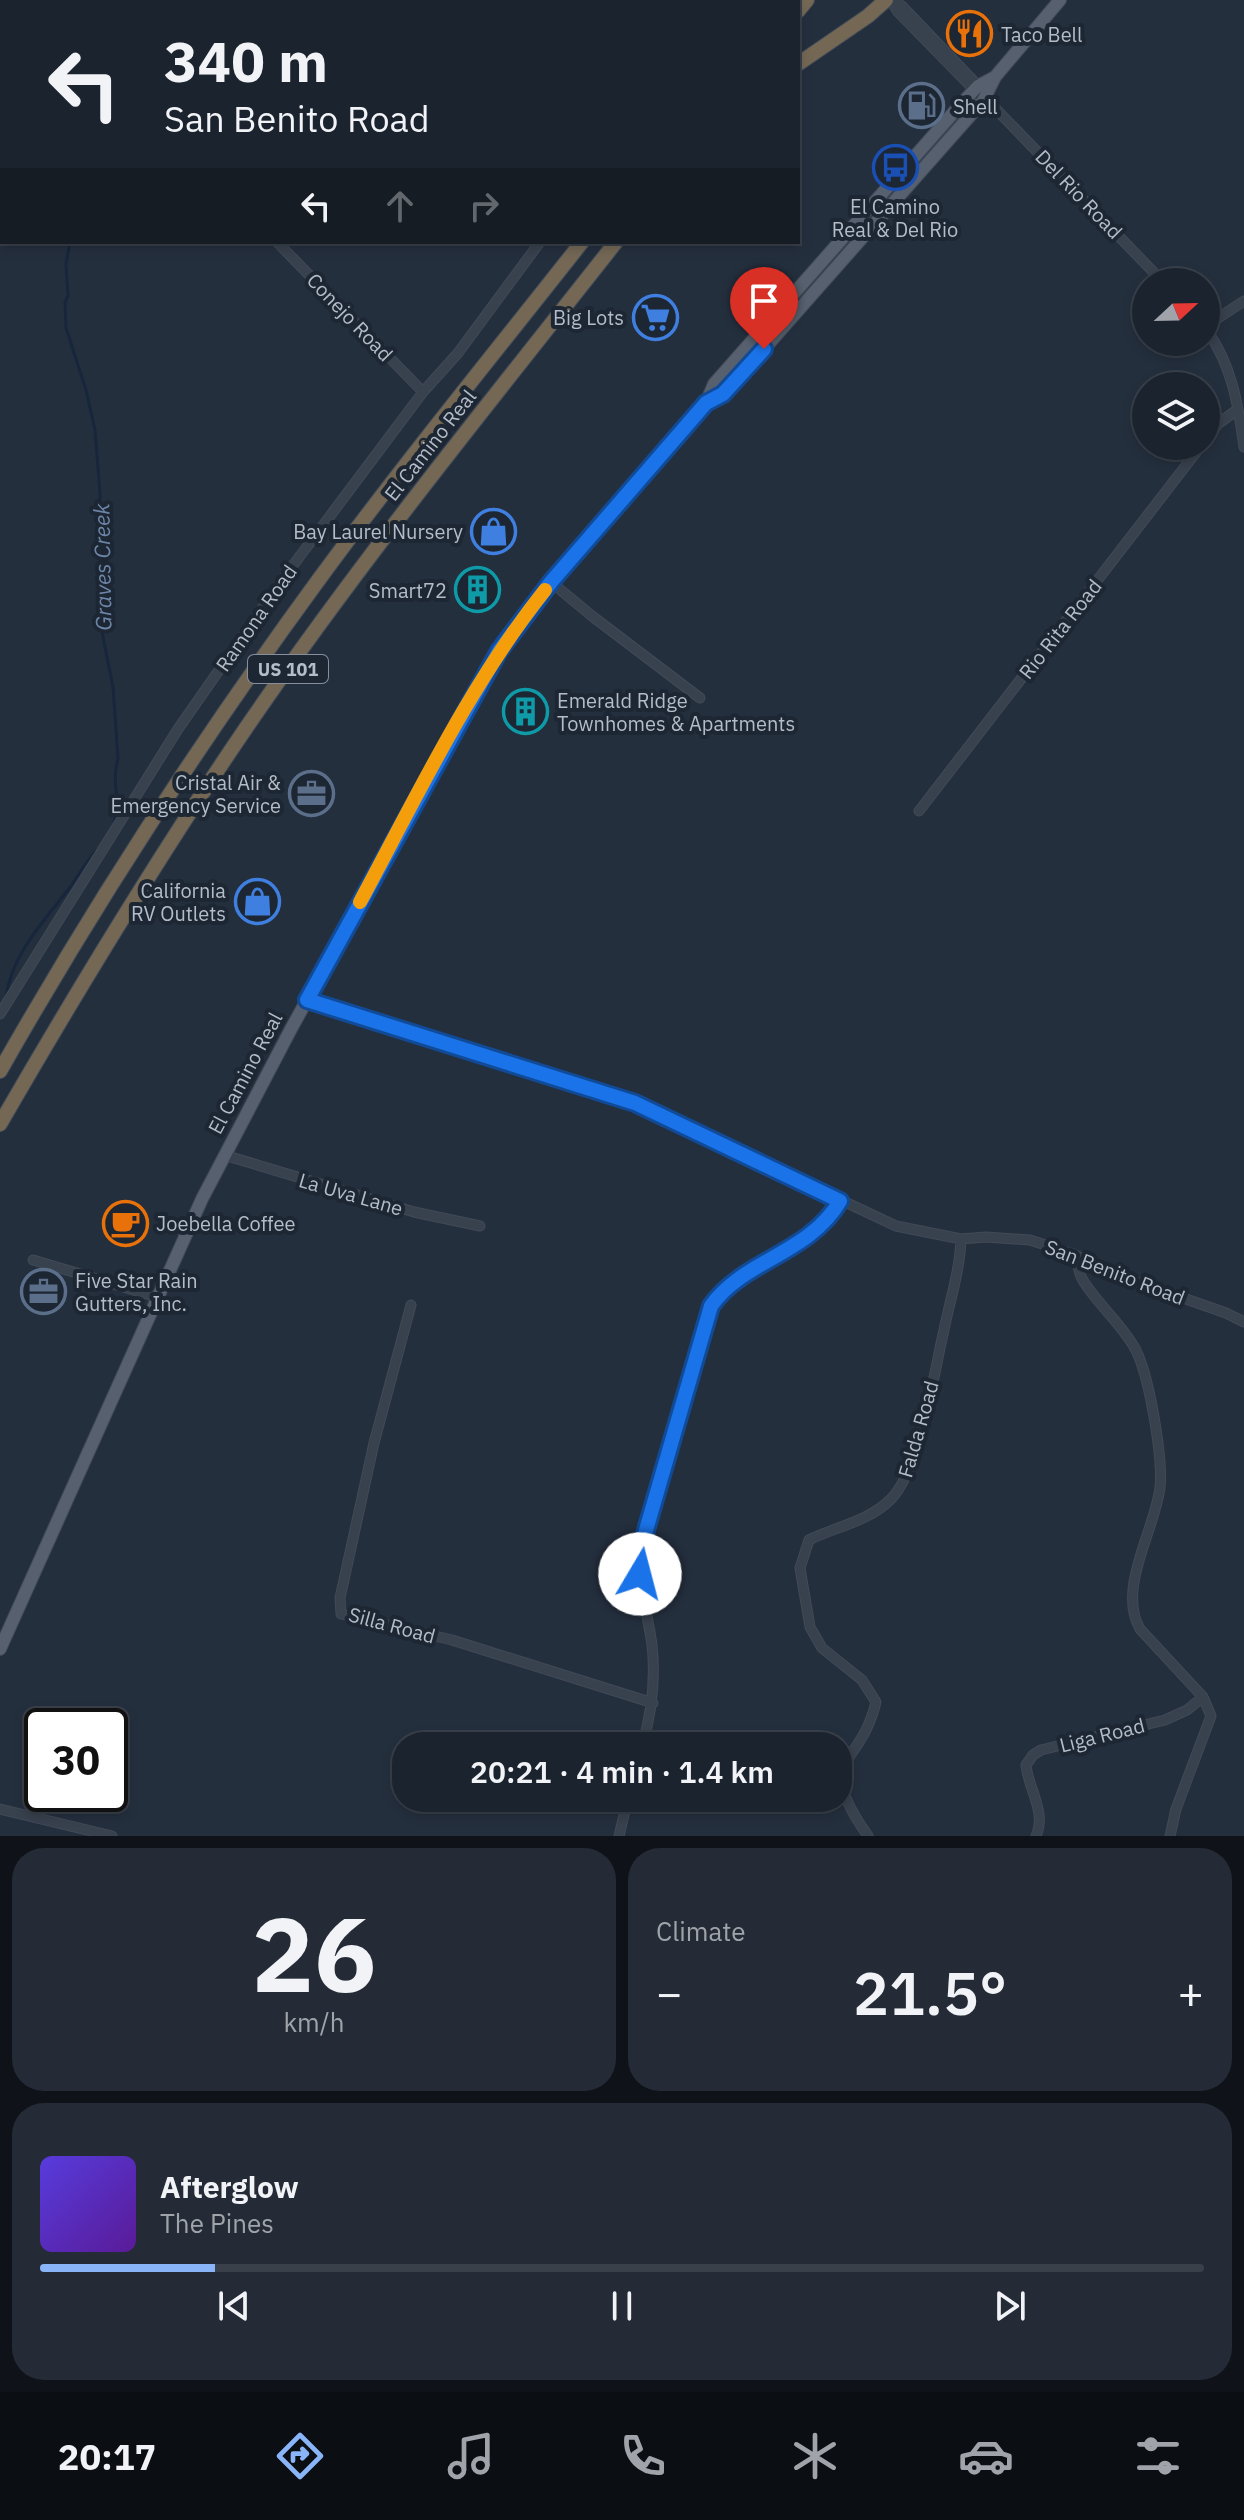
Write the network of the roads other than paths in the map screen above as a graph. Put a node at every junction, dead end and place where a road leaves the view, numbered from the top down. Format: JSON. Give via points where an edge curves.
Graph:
{"nodes":[{"id":1,"x":890,"y":0,"type":"edge"},
{"id":2,"x":1060,"y":0,"type":"edge"},
{"id":3,"x":800,"y":63,"type":"edge"},
{"id":4,"x":983,"y":96,"type":"junction"},
{"id":5,"x":279,"y":244,"type":"edge"},
{"id":6,"x":539,"y":244,"type":"edge"},
{"id":7,"x":580,"y":244,"type":"edge"},
{"id":8,"x":615,"y":244,"type":"edge"},
{"id":9,"x":1149,"y":268,"type":"edge"},
{"id":10,"x":1244,"y":301,"type":"edge"},
{"id":11,"x":1220,"y":318,"type":"edge"},
{"id":12,"x":1220,"y":354,"type":"edge"},
{"id":13,"x":423,"y":392,"type":"junction"},
{"id":14,"x":1238,"y":409,"type":"junction"},
{"id":15,"x":1220,"y":422,"type":"edge"},
{"id":16,"x":1244,"y":447,"type":"edge"},
{"id":17,"x":1190,"y":460,"type":"edge"},
{"id":18,"x":551,"y":582,"type":"junction"},
{"id":19,"x":700,"y":698,"type":"dead end"},
{"id":20,"x":919,"y":811,"type":"dead end"},
{"id":21,"x":307,"y":1000,"type":"junction"},
{"id":22,"x":0,"y":1014,"type":"edge"},
{"id":23,"x":0,"y":1071,"type":"edge"},
{"id":24,"x":0,"y":1124,"type":"edge"},
{"id":25,"x":224,"y":1155,"type":"junction"},
{"id":26,"x":840,"y":1201,"type":"junction"},
{"id":27,"x":480,"y":1226,"type":"dead end"},
{"id":28,"x":961,"y":1239,"type":"junction"},
{"id":29,"x":1073,"y":1254,"type":"junction"},
{"id":30,"x":33,"y":1260,"type":"dead end"},
{"id":31,"x":157,"y":1297,"type":"junction"},
{"id":32,"x":411,"y":1305,"type":"dead end"},
{"id":33,"x":1244,"y":1322,"type":"edge"},
{"id":34,"x":0,"y":1649,"type":"edge"},
{"id":35,"x":1203,"y":1697,"type":"junction"},
{"id":36,"x":653,"y":1703,"type":"junction"},
{"id":37,"x":646,"y":1732,"type":"edge"},
{"id":38,"x":852,"y":1749,"type":"edge"},
{"id":39,"x":0,"y":1809,"type":"edge"},
{"id":40,"x":625,"y":1812,"type":"edge"},
{"id":41,"x":851,"y":1812,"type":"edge"},
{"id":42,"x":112,"y":1836,"type":"edge"},
{"id":43,"x":619,"y":1836,"type":"edge"},
{"id":44,"x":868,"y":1836,"type":"edge"},
{"id":45,"x":1036,"y":1836,"type":"edge"},
{"id":46,"x":1170,"y":1836,"type":"edge"}],
"edges":[{"from":1,"to":3,"type":"highway"},
{"from":1,"to":4,"type":"street","name":"Del Rio Road"},
{"from":2,"to":4,"type":"main road","name":"El Camino Real"},
{"from":4,"to":9,"type":"street","name":"Del Rio Road"},
{"from":4,"to":18,"type":"main road","name":"El Camino Real"},
{"from":5,"to":13,"type":"street","name":"Conejo Road"},
{"from":6,"to":13,"type":"street","name":"Ramona Road"},
{"from":7,"to":23,"type":"highway","name":"El Camino Real","number":"US 101","via":[[271,646],[109,888]]},
{"from":8,"to":24,"type":"highway","name":"El Camino Real","number":"US 101","via":[[378,545],[247,727],[132,902]]},
{"from":10,"to":11,"type":"street"},
{"from":12,"to":14,"type":"street"},
{"from":13,"to":22,"type":"street","name":"Ramona Road","via":[[178,729]]},
{"from":14,"to":15,"type":"street"},
{"from":14,"to":16,"type":"street"},
{"from":17,"to":20,"type":"street","name":"Rio Rita Road"},
{"from":18,"to":19,"type":"street"},
{"from":18,"to":21,"type":"main road","name":"El Camino Real","via":[[481,680]]},
{"from":21,"to":25,"type":"main road","name":"El Camino Real"},
{"from":21,"to":26,"type":"street","name":"San Benito Road","via":[[635,1103]]},
{"from":25,"to":27,"type":"street","name":"La Uva Lane","via":[[414,1212]]},
{"from":25,"to":31,"type":"main road","name":"El Camino Real"},
{"from":26,"to":28,"type":"street","name":"San Benito Road","via":[[896,1226]]},
{"from":26,"to":36,"type":"street","via":[[802,1242],[733,1283],[711,1306],[641,1551]]},
{"from":28,"to":29,"type":"street","name":"San Benito Road","via":[[1030,1240]]},
{"from":28,"to":38,"type":"street","name":"Falda Road","via":[[927,1411],[902,1484],[872,1514],[809,1540],[800,1568],[816,1642],[862,1680],[876,1702]]},
{"from":29,"to":33,"type":"street","name":"San Benito Road"},
{"from":29,"to":35,"type":"street","via":[[1081,1279],[1135,1347],[1152,1409],[1160,1487],[1133,1586],[1134,1619]]},
{"from":30,"to":31,"type":"street"},
{"from":31,"to":34,"type":"main road","name":"El Camino Real"},
{"from":32,"to":36,"type":"street","name":"Silla Road","via":[[374,1443],[338,1608],[341,1614],[452,1640]]},
{"from":35,"to":45,"type":"street","name":"Liga Road","via":[[1165,1720],[1033,1755],[1026,1765],[1039,1813]]},
{"from":35,"to":46,"type":"street","via":[[1211,1716]]},
{"from":36,"to":37,"type":"street"},
{"from":39,"to":42,"type":"street"},
{"from":40,"to":43,"type":"street"},
{"from":41,"to":44,"type":"street","name":"Falda Road"}]}
